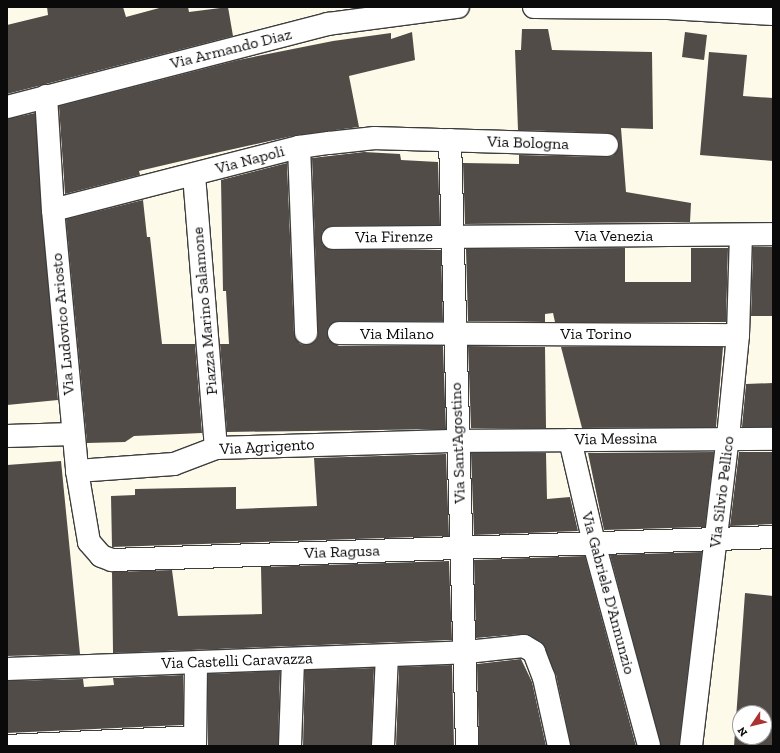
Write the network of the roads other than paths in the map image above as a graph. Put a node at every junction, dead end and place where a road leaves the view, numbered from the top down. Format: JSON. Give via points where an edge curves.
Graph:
{"nodes":[{"id":1,"x":458,"y":7,"type":"edge"},
{"id":2,"x":534,"y":7,"type":"edge"},
{"id":3,"x":773,"y":14,"type":"edge"},
{"id":4,"x":46,"y":96,"type":"junction"},
{"id":5,"x":7,"y":107,"type":"edge"},
{"id":6,"x":450,"y":140,"type":"junction"},
{"id":7,"x":607,"y":145,"type":"dead end"},
{"id":8,"x":299,"y":147,"type":"junction"},
{"id":9,"x":194,"y":175,"type":"junction"},
{"id":10,"x":53,"y":210,"type":"junction"},
{"id":11,"x":773,"y":234,"type":"edge"},
{"id":12,"x":455,"y":236,"type":"junction"},
{"id":13,"x":741,"y":236,"type":"junction"},
{"id":14,"x":333,"y":238,"type":"dead end"},
{"id":15,"x":306,"y":333,"type":"dead end"},
{"id":16,"x":339,"y":333,"type":"dead end"},
{"id":17,"x":454,"y":334,"type":"junction"},
{"id":18,"x":738,"y":335,"type":"junction"},
{"id":19,"x":73,"y":434,"type":"junction"},
{"id":20,"x":7,"y":436,"type":"edge"},
{"id":21,"x":728,"y":438,"type":"junction"},
{"id":22,"x":773,"y":438,"type":"edge"},
{"id":23,"x":570,"y":440,"type":"junction"},
{"id":24,"x":459,"y":441,"type":"junction"},
{"id":25,"x":216,"y":448,"type":"junction"},
{"id":26,"x":77,"y":470,"type":"junction"},
{"id":27,"x":773,"y":537,"type":"edge"},
{"id":28,"x":716,"y":541,"type":"junction"},
{"id":29,"x":594,"y":543,"type":"junction"},
{"id":30,"x":462,"y":548,"type":"junction"},
{"id":31,"x":93,"y":550,"type":"joint"},
{"id":32,"x":467,"y":652,"type":"junction"},
{"id":33,"x":387,"y":656,"type":"junction"},
{"id":34,"x":293,"y":659,"type":"junction"},
{"id":35,"x":196,"y":663,"type":"junction"},
{"id":36,"x":7,"y":669,"type":"edge"},
{"id":37,"x":195,"y":742,"type":"edge"},
{"id":38,"x":95,"y":744,"type":"edge"},
{"id":39,"x":7,"y":746,"type":"edge"},
{"id":40,"x":290,"y":746,"type":"edge"},
{"id":41,"x":382,"y":746,"type":"edge"},
{"id":42,"x":467,"y":746,"type":"edge"},
{"id":43,"x":559,"y":746,"type":"edge"},
{"id":44,"x":649,"y":746,"type":"edge"},
{"id":45,"x":692,"y":746,"type":"edge"}],
"edges":[{"from":1,"to":4,"type":"street","name":"Via Armando Diaz","via":[[328,24]]},
{"from":2,"to":3,"type":"street","via":[[668,8]]},
{"from":4,"to":5,"type":"street","name":"Via Armando Diaz"},
{"from":4,"to":10,"type":"street","name":"Via Ludovico Ariosto"},
{"from":6,"to":7,"type":"street","name":"Via Bologna"},
{"from":6,"to":8,"type":"street","name":"Via Napoli","via":[[375,138]]},
{"from":6,"to":12,"type":"street","name":"Via Sant'Agostino"},
{"from":8,"to":9,"type":"street","name":"Via Napoli"},
{"from":8,"to":15,"type":"street"},
{"from":9,"to":10,"type":"street","name":"Via Napoli"},
{"from":9,"to":25,"type":"street","name":"Piazza Marino Salamone"},
{"from":10,"to":19,"type":"street","name":"Via Ludovico Ariosto"},
{"from":11,"to":13,"type":"street","name":"Via Venezia"},
{"from":12,"to":13,"type":"street","name":"Via Venezia"},
{"from":12,"to":14,"type":"street","name":"Via Firenze"},
{"from":12,"to":17,"type":"street","name":"Via Sant'Agostino"},
{"from":13,"to":18,"type":"street","name":"Via Silvio Pellico"},
{"from":16,"to":17,"type":"street","name":"Via Milano"},
{"from":17,"to":18,"type":"street","name":"Via Torino"},
{"from":17,"to":24,"type":"street","name":"Via Sant'Agostino"},
{"from":18,"to":21,"type":"street","name":"Via Silvio Pellico"},
{"from":19,"to":20,"type":"street"},
{"from":19,"to":26,"type":"street","name":"Via Ludovico Ariosto"},
{"from":21,"to":22,"type":"street","name":"Via Messina"},
{"from":21,"to":23,"type":"street","name":"Via Messina"},
{"from":21,"to":28,"type":"street","name":"Via Silvio Pellico"},
{"from":23,"to":24,"type":"street","name":"Via Messina"},
{"from":23,"to":29,"type":"street","name":"Via Gabriele D'Annunzio"},
{"from":24,"to":25,"type":"street","name":"Via Agrigento"},
{"from":24,"to":30,"type":"street","name":"Via Sant'Agostino"},
{"from":25,"to":26,"type":"street","name":"Via Agrigento","via":[[174,464]]},
{"from":26,"to":31,"type":"street","name":"Via Ludovico Ariosto","via":[[87,533]]},
{"from":27,"to":28,"type":"street","name":"Via Ragusa"},
{"from":28,"to":29,"type":"street","name":"Via Ragusa"},
{"from":28,"to":45,"type":"street","name":"Via Silvio Pellico"},
{"from":29,"to":30,"type":"street","name":"Via Ragusa"},
{"from":29,"to":44,"type":"street","name":"Via Gabriele D'Annunzio"},
{"from":30,"to":31,"type":"street","name":"Via Ragusa","via":[[112,560]]},
{"from":30,"to":32,"type":"street","name":"Via Sant'Agostino"},
{"from":32,"to":33,"type":"street","name":"Via Castelli Caravazza"},
{"from":32,"to":42,"type":"street","name":"Via Sant'Agostino"},
{"from":32,"to":43,"type":"street","name":"Via Castelli Caravazza","via":[[530,648],[544,678]]},
{"from":33,"to":34,"type":"street","name":"Via Castelli Caravazza"},
{"from":33,"to":41,"type":"street"},
{"from":34,"to":35,"type":"street","name":"Via Castelli Caravazza"},
{"from":34,"to":40,"type":"street"},
{"from":35,"to":36,"type":"street","name":"Via Castelli Caravazza"},
{"from":35,"to":37,"type":"street"},
{"from":37,"to":38,"type":"street"},
{"from":38,"to":39,"type":"street"}]}
